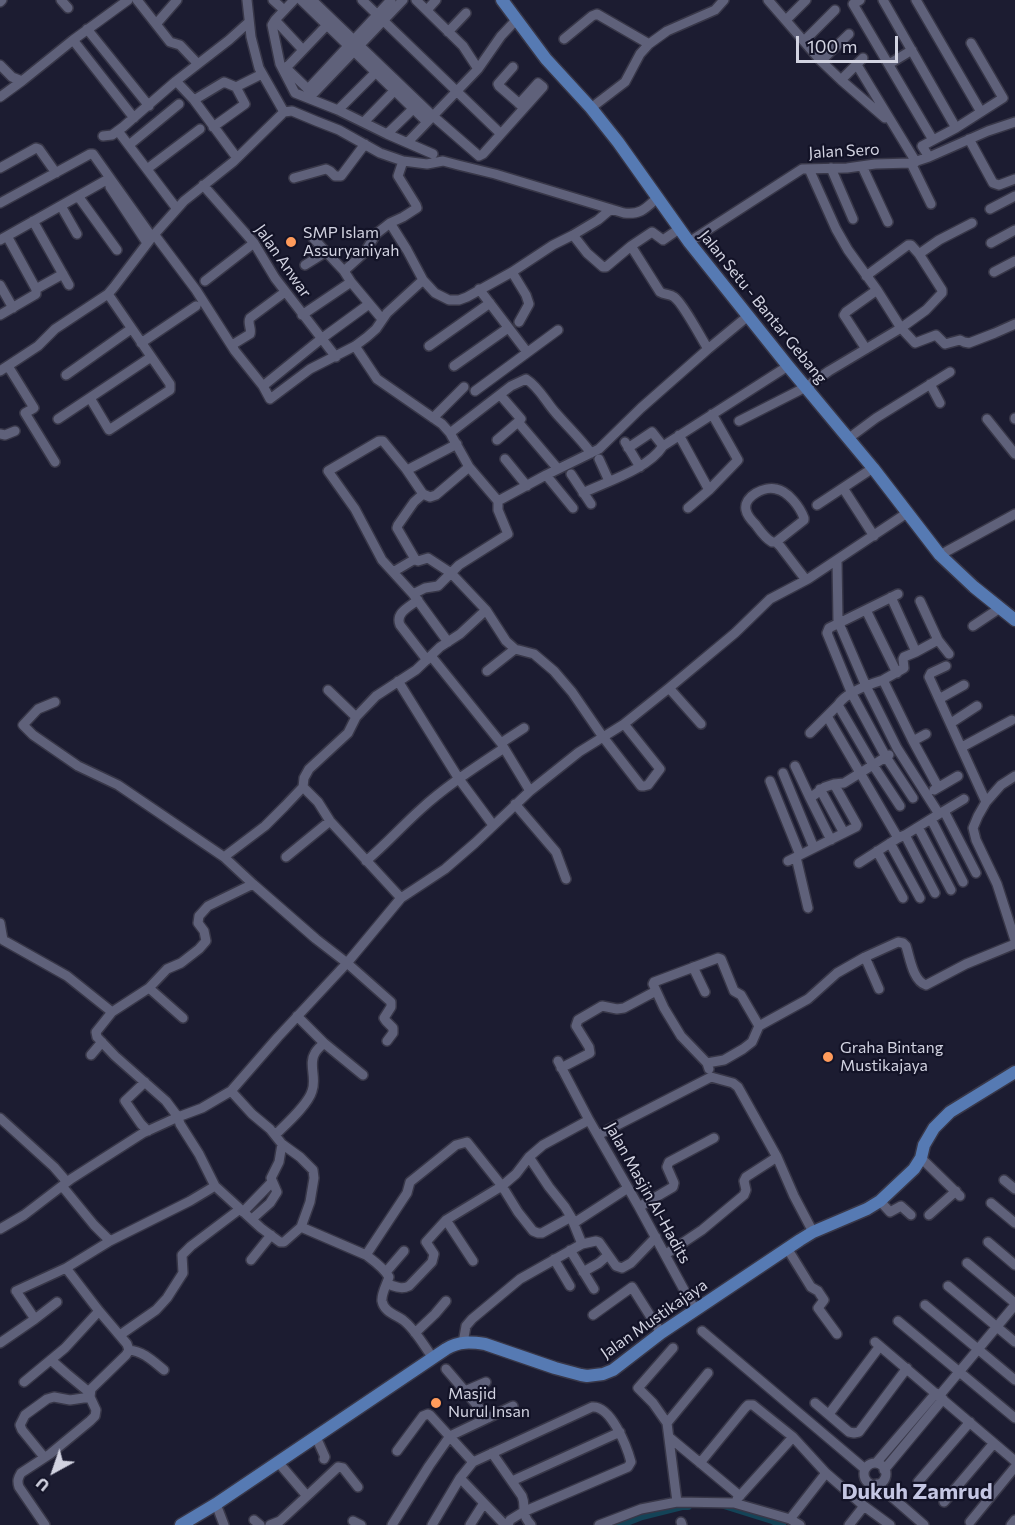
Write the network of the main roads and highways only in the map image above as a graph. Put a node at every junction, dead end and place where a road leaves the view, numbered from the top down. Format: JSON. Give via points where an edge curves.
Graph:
{"nodes":[{"id":1,"x":502,"y":0,"type":"edge"},
{"id":2,"x":1015,"y":620,"type":"edge"},
{"id":3,"x":1015,"y":1072,"type":"edge"},
{"id":4,"x":181,"y":1525,"type":"edge"}],
"edges":[{"from":1,"to":2,"type":"main road","name":"Jalan Setu - Bantar Gebang","via":[[618,142],[689,242],[940,555]]},
{"from":3,"to":4,"type":"main road","name":"Jalan Mustikajaya","via":[[950,1112],[934,1128],[914,1169],[880,1201],[787,1248],[613,1370],[587,1376],[485,1344],[463,1342]]}]}
